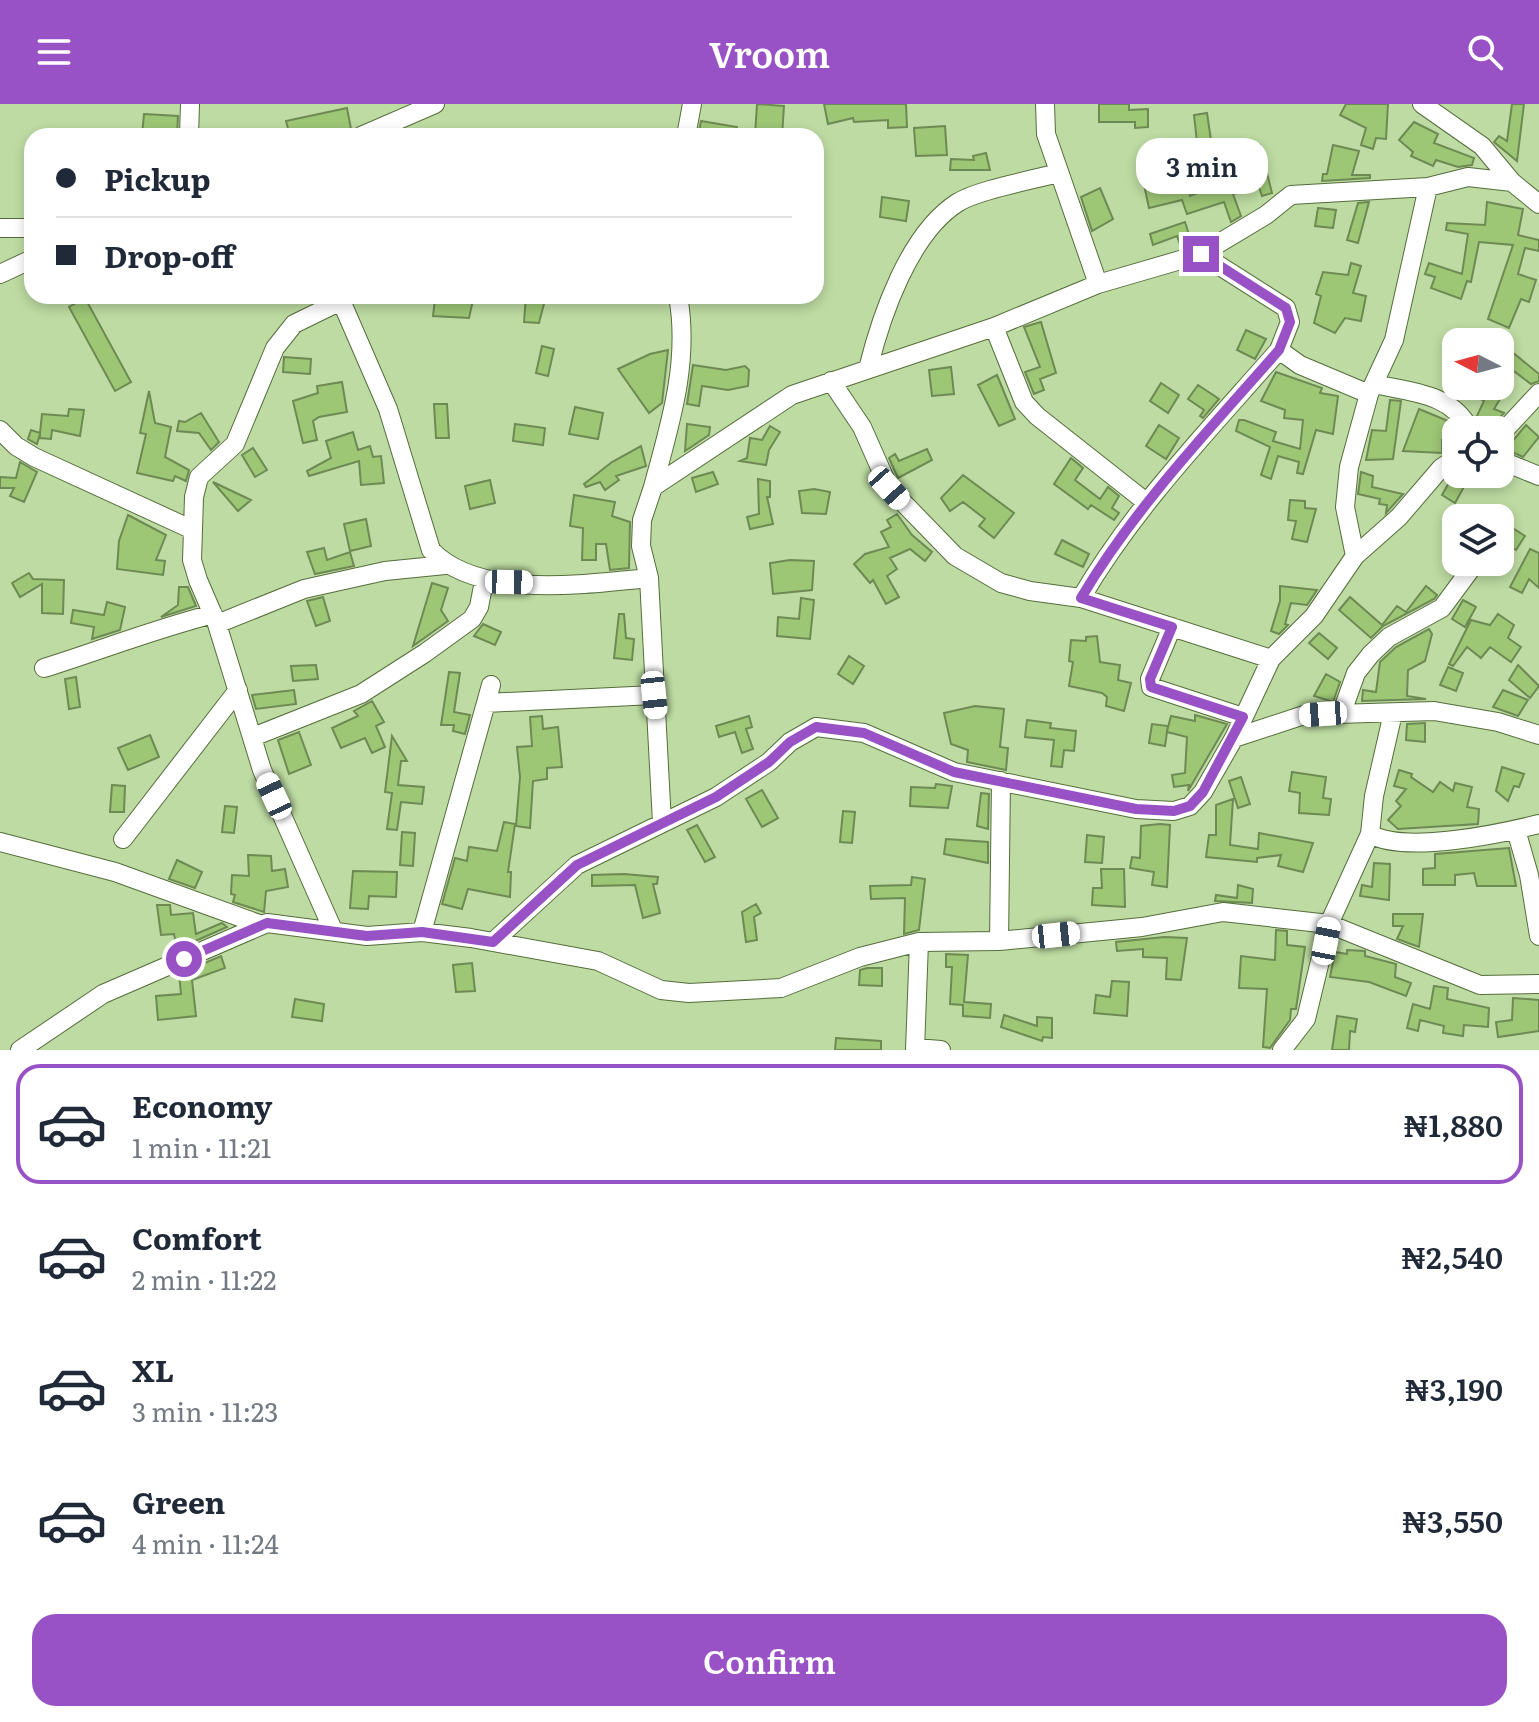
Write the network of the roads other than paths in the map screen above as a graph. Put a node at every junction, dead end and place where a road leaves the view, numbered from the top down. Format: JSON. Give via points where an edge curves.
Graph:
{"nodes":[{"id":1,"x":190,"y":104,"type":"edge"},
{"id":2,"x":435,"y":104,"type":"edge"},
{"id":3,"x":692,"y":104,"type":"edge"},
{"id":4,"x":1045,"y":104,"type":"edge"},
{"id":5,"x":1422,"y":104,"type":"edge"},
{"id":6,"x":189,"y":128,"type":"edge"},
{"id":7,"x":380,"y":128,"type":"edge"},
{"id":8,"x":688,"y":128,"type":"edge"},
{"id":9,"x":1058,"y":173,"type":"junction"},
{"id":10,"x":1512,"y":182,"type":"junction"},
{"id":11,"x":1428,"y":187,"type":"junction"},
{"id":12,"x":1537,"y":197,"type":"edge"},
{"id":13,"x":0,"y":228,"type":"edge"},
{"id":14,"x":24,"y":228,"type":"edge"},
{"id":15,"x":1201,"y":254,"type":"junction"},
{"id":16,"x":24,"y":263,"type":"edge"},
{"id":17,"x":0,"y":274,"type":"edge"},
{"id":18,"x":1098,"y":284,"type":"junction"},
{"id":19,"x":331,"y":304,"type":"edge"},
{"id":20,"x":342,"y":304,"type":"edge"},
{"id":21,"x":679,"y":304,"type":"edge"},
{"id":22,"x":994,"y":327,"type":"junction"},
{"id":23,"x":1279,"y":350,"type":"junction"},
{"id":24,"x":868,"y":369,"type":"junction"},
{"id":25,"x":831,"y":381,"type":"junction"},
{"id":26,"x":1372,"y":389,"type":"junction"},
{"id":27,"x":1539,"y":393,"type":"edge"},
{"id":28,"x":1459,"y":416,"type":"edge"},
{"id":29,"x":1514,"y":420,"type":"edge"},
{"id":30,"x":0,"y":430,"type":"edge"},
{"id":31,"x":1514,"y":466,"type":"edge"},
{"id":32,"x":1442,"y":467,"type":"edge"},
{"id":33,"x":1539,"y":476,"type":"edge"},
{"id":34,"x":653,"y":487,"type":"junction"},
{"id":35,"x":1146,"y":502,"type":"junction"},
{"id":36,"x":193,"y":530,"type":"junction"},
{"id":37,"x":1355,"y":556,"type":"junction"},
{"id":38,"x":445,"y":565,"type":"junction"},
{"id":39,"x":1466,"y":576,"type":"edge"},
{"id":40,"x":649,"y":578,"type":"junction"},
{"id":41,"x":484,"y":581,"type":"junction"},
{"id":42,"x":1081,"y":598,"type":"junction"},
{"id":43,"x":215,"y":619,"type":"junction"},
{"id":44,"x":1172,"y":627,"type":"junction"},
{"id":45,"x":1271,"y":659,"type":"junction"},
{"id":46,"x":44,"y":668,"type":"dead end"},
{"id":47,"x":238,"y":690,"type":"junction"},
{"id":48,"x":654,"y":695,"type":"junction"},
{"id":49,"x":1342,"y":712,"type":"junction"},
{"id":50,"x":1393,"y":713,"type":"junction"},
{"id":51,"x":1243,"y":717,"type":"junction"},
{"id":52,"x":1539,"y":735,"type":"edge"},
{"id":53,"x":253,"y":737,"type":"junction"},
{"id":54,"x":1234,"y":738,"type":"junction"},
{"id":55,"x":1001,"y":781,"type":"junction"},
{"id":56,"x":662,"y":823,"type":"junction"},
{"id":57,"x":1539,"y":824,"type":"edge"},
{"id":58,"x":1516,"y":830,"type":"junction"},
{"id":59,"x":1370,"y":834,"type":"junction"},
{"id":60,"x":123,"y":839,"type":"dead end"},
{"id":61,"x":0,"y":842,"type":"edge"},
{"id":62,"x":259,"y":924,"type":"junction"},
{"id":63,"x":1329,"y":924,"type":"junction"},
{"id":64,"x":333,"y":930,"type":"junction"},
{"id":65,"x":422,"y":932,"type":"junction"},
{"id":66,"x":1539,"y":936,"type":"edge"},
{"id":67,"x":999,"y":941,"type":"junction"},
{"id":68,"x":493,"y":942,"type":"junction"},
{"id":69,"x":919,"y":942,"type":"junction"},
{"id":70,"x":1539,"y":984,"type":"edge"},
{"id":71,"x":915,"y":1049,"type":"edge"},
{"id":72,"x":20,"y":1050,"type":"edge"},
{"id":73,"x":941,"y":1050,"type":"edge"},
{"id":74,"x":1282,"y":1050,"type":"edge"}],
"edges":[{"from":1,"to":6,"type":"street"},
{"from":2,"to":7,"type":"street"},
{"from":3,"to":8,"type":"street"},
{"from":4,"to":9,"type":"street","via":[[1046,134]]},
{"from":5,"to":10,"type":"street","via":[[1482,146]]},
{"from":9,"to":18,"type":"street"},
{"from":9,"to":24,"type":"street","via":[[959,201],[934,221],[892,294]]},
{"from":10,"to":11,"type":"street","via":[[1468,177]]},
{"from":10,"to":12,"type":"street"},
{"from":11,"to":15,"type":"street","via":[[1291,195]]},
{"from":11,"to":26,"type":"street","via":[[1394,340]]},
{"from":13,"to":14,"type":"street"},
{"from":15,"to":18,"type":"street"},
{"from":15,"to":23,"type":"street","via":[[1286,308],[1290,322]]},
{"from":16,"to":17,"type":"street"},
{"from":18,"to":22,"type":"street"},
{"from":19,"to":36,"type":"street","via":[[294,324],[275,348],[235,444],[199,477]]},
{"from":20,"to":38,"type":"street","via":[[388,409],[431,550]]},
{"from":21,"to":34,"type":"street","via":[[681,366]]},
{"from":22,"to":24,"type":"street"},
{"from":22,"to":35,"type":"street","via":[[1024,402]]},
{"from":23,"to":26,"type":"street","via":[[1300,365]]},
{"from":23,"to":35,"type":"street"},
{"from":24,"to":25,"type":"street"},
{"from":25,"to":34,"type":"street","via":[[792,395]]},
{"from":25,"to":42,"type":"street","via":[[862,427],[889,488],[955,556],[1001,583]]},
{"from":26,"to":28,"type":"street","via":[[1439,398]]},
{"from":26,"to":37,"type":"street","via":[[1349,467],[1345,507]]},
{"from":27,"to":29,"type":"street"},
{"from":30,"to":36,"type":"street","via":[[34,457]]},
{"from":31,"to":33,"type":"street"},
{"from":32,"to":37,"type":"street","via":[[1399,517]]},
{"from":34,"to":40,"type":"street","via":[[642,520],[641,546]]},
{"from":35,"to":42,"type":"street"},
{"from":36,"to":43,"type":"street","via":[[192,560]]},
{"from":37,"to":45,"type":"street","via":[[1314,616]]},
{"from":38,"to":41,"type":"street"},
{"from":38,"to":43,"type":"street","via":[[385,571],[304,589]]},
{"from":39,"to":49,"type":"street","via":[[1442,608],[1389,637],[1371,654],[1356,673]]},
{"from":40,"to":41,"type":"street"},
{"from":40,"to":48,"type":"street"},
{"from":41,"to":53,"type":"street","via":[[472,619],[425,653],[361,694]]},
{"from":42,"to":44,"type":"street"},
{"from":43,"to":46,"type":"street","via":[[156,628]]},
{"from":43,"to":47,"type":"street"},
{"from":44,"to":45,"type":"street"},
{"from":44,"to":51,"type":"street","via":[[1151,687]]},
{"from":45,"to":51,"type":"street"},
{"from":47,"to":53,"type":"street"},
{"from":47,"to":60,"type":"street"},
{"from":48,"to":56,"type":"street"},
{"from":48,"to":65,"type":"street","via":[[488,694]]},
{"from":49,"to":50,"type":"street"},
{"from":49,"to":54,"type":"street","via":[[1304,715]]},
{"from":50,"to":52,"type":"street","via":[[1434,711]]},
{"from":50,"to":59,"type":"street"},
{"from":51,"to":54,"type":"street"},
{"from":53,"to":64,"type":"street","via":[[262,770]]},
{"from":54,"to":55,"type":"street","via":[[1203,792],[1190,806],[1174,811],[1136,809]]},
{"from":55,"to":56,"type":"street","via":[[954,772],[864,733],[816,727],[716,797]]},
{"from":55,"to":67,"type":"street"},
{"from":56,"to":68,"type":"street","via":[[577,865]]},
{"from":57,"to":58,"type":"street"},
{"from":58,"to":59,"type":"street","via":[[1409,842]]},
{"from":58,"to":66,"type":"street"},
{"from":59,"to":63,"type":"street"},
{"from":61,"to":62,"type":"street","via":[[115,872]]},
{"from":62,"to":64,"type":"street"},
{"from":62,"to":72,"type":"street","via":[[103,994]]},
{"from":63,"to":67,"type":"street","via":[[1223,912],[1142,927]]},
{"from":63,"to":70,"type":"street","via":[[1462,981]]},
{"from":63,"to":74,"type":"street","via":[[1306,1019]]},
{"from":64,"to":65,"type":"street","via":[[367,936]]},
{"from":65,"to":68,"type":"street"},
{"from":67,"to":69,"type":"street"},
{"from":68,"to":69,"type":"street","via":[[598,961],[661,990],[689,993],[781,988],[860,957]]},
{"from":69,"to":71,"type":"street"},
{"from":71,"to":73,"type":"street"}]}
